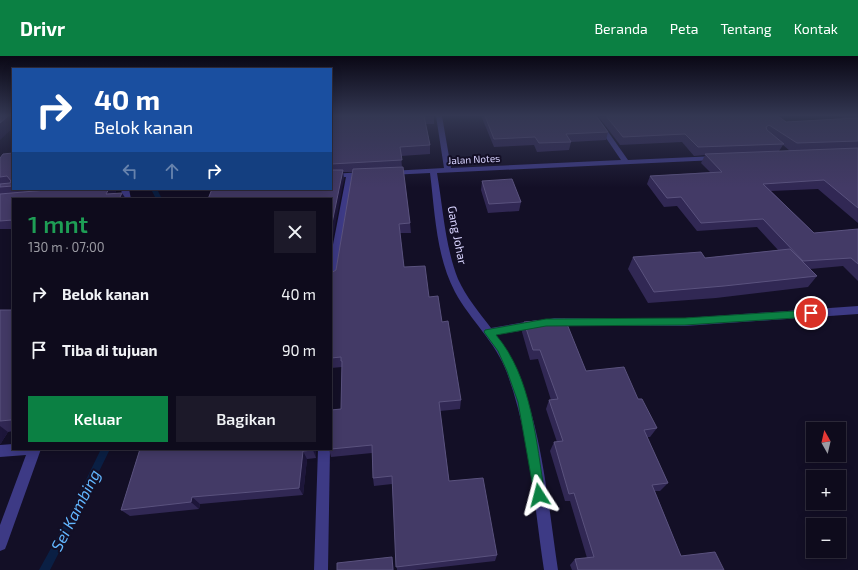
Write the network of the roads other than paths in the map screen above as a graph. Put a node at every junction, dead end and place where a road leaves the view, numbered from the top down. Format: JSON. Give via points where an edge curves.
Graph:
{"nodes":[{"id":1,"x":443,"y":140,"type":"edge"},
{"id":2,"x":611,"y":140,"type":"edge"},
{"id":3,"x":727,"y":158,"type":"edge"},
{"id":4,"x":626,"y":162,"type":"junction"},
{"id":5,"x":448,"y":170,"type":"junction"},
{"id":6,"x":433,"y":171,"type":"junction"},
{"id":7,"x":350,"y":175,"type":"junction"},
{"id":8,"x":332,"y":176,"type":"edge"},
{"id":9,"x":332,"y":274,"type":"edge"},
{"id":10,"x":858,"y":310,"type":"edge"},
{"id":11,"x":489,"y":332,"type":"junction"},
{"id":12,"x":18,"y":450,"type":"edge"},
{"id":13,"x":35,"y":450,"type":"edge"},
{"id":14,"x":324,"y":450,"type":"edge"},
{"id":15,"x":0,"y":451,"type":"edge"},
{"id":16,"x":0,"y":544,"type":"edge"},
{"id":17,"x":321,"y":570,"type":"edge"},
{"id":18,"x":551,"y":570,"type":"edge"}],
"edges":[{"from":1,"to":5,"type":"street"},
{"from":2,"to":4,"type":"street"},
{"from":3,"to":4,"type":"street","name":"Jalan Notes"},
{"from":4,"to":5,"type":"street","name":"Jalan Notes"},
{"from":5,"to":6,"type":"street","name":"Jalan Notes"},
{"from":6,"to":7,"type":"street","name":"Jalan Notes"},
{"from":6,"to":11,"type":"street","name":"Gang Johar","via":[[447,258],[459,292]]},
{"from":7,"to":8,"type":"street","name":"Jalan Notes"},
{"from":7,"to":9,"type":"street"},
{"from":10,"to":11,"type":"street","via":[[685,322],[546,322]]},
{"from":11,"to":18,"type":"street","name":"Gang Johar","via":[[502,348],[523,402]]},
{"from":12,"to":15,"type":"street"},
{"from":13,"to":16,"type":"street"},
{"from":14,"to":17,"type":"street"}]}
